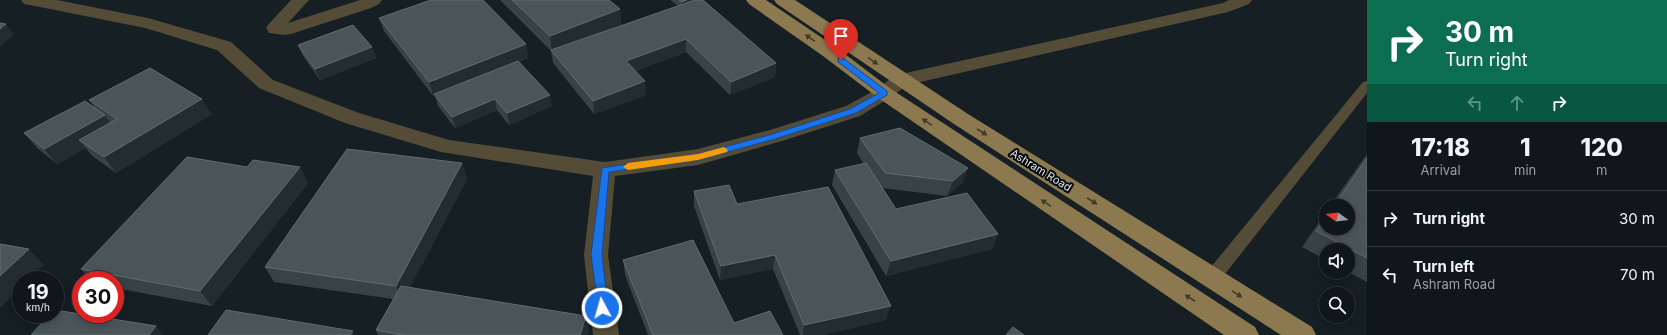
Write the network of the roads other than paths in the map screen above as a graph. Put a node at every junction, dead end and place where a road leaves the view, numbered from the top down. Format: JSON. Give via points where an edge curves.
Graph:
{"nodes":[{"id":1,"x":30,"y":0,"type":"edge"},
{"id":2,"x":300,"y":0,"type":"edge"},
{"id":3,"x":373,"y":0,"type":"edge"},
{"id":4,"x":755,"y":0,"type":"edge"},
{"id":5,"x":783,"y":0,"type":"edge"},
{"id":6,"x":1244,"y":0,"type":"edge"},
{"id":7,"x":1367,"y":85,"type":"edge"},
{"id":8,"x":893,"y":87,"type":"junction"},
{"id":9,"x":605,"y":170,"type":"junction"},
{"id":10,"x":1212,"y":278,"type":"junction"},
{"id":11,"x":606,"y":335,"type":"edge"},
{"id":12,"x":1246,"y":335,"type":"edge"},
{"id":13,"x":1302,"y":335,"type":"edge"}],
"edges":[{"from":1,"to":9,"type":"street","via":[[148,24],[224,46],[266,84],[352,118],[449,147]]},
{"from":2,"to":3,"type":"street","via":[[275,30],[285,30]]},
{"from":8,"to":4,"type":"main road","name":"Ashram Road","one_way":true,"via":[[830,52]]},
{"from":5,"to":8,"type":"main road","name":"Ashram Road","one_way":true},
{"from":6,"to":8,"type":"street","via":[[1228,7]]},
{"from":7,"to":10,"type":"lane"},
{"from":8,"to":9,"type":"street","via":[[853,111],[775,136],[698,157]]},
{"from":8,"to":10,"type":"main road","name":"Ashram Road","one_way":true},
{"from":12,"to":8,"type":"main road","name":"Ashram Road","one_way":true},
{"from":9,"to":11,"type":"street","via":[[596,255]]},
{"from":10,"to":13,"type":"main road","name":"Ashram Road","one_way":true}]}
